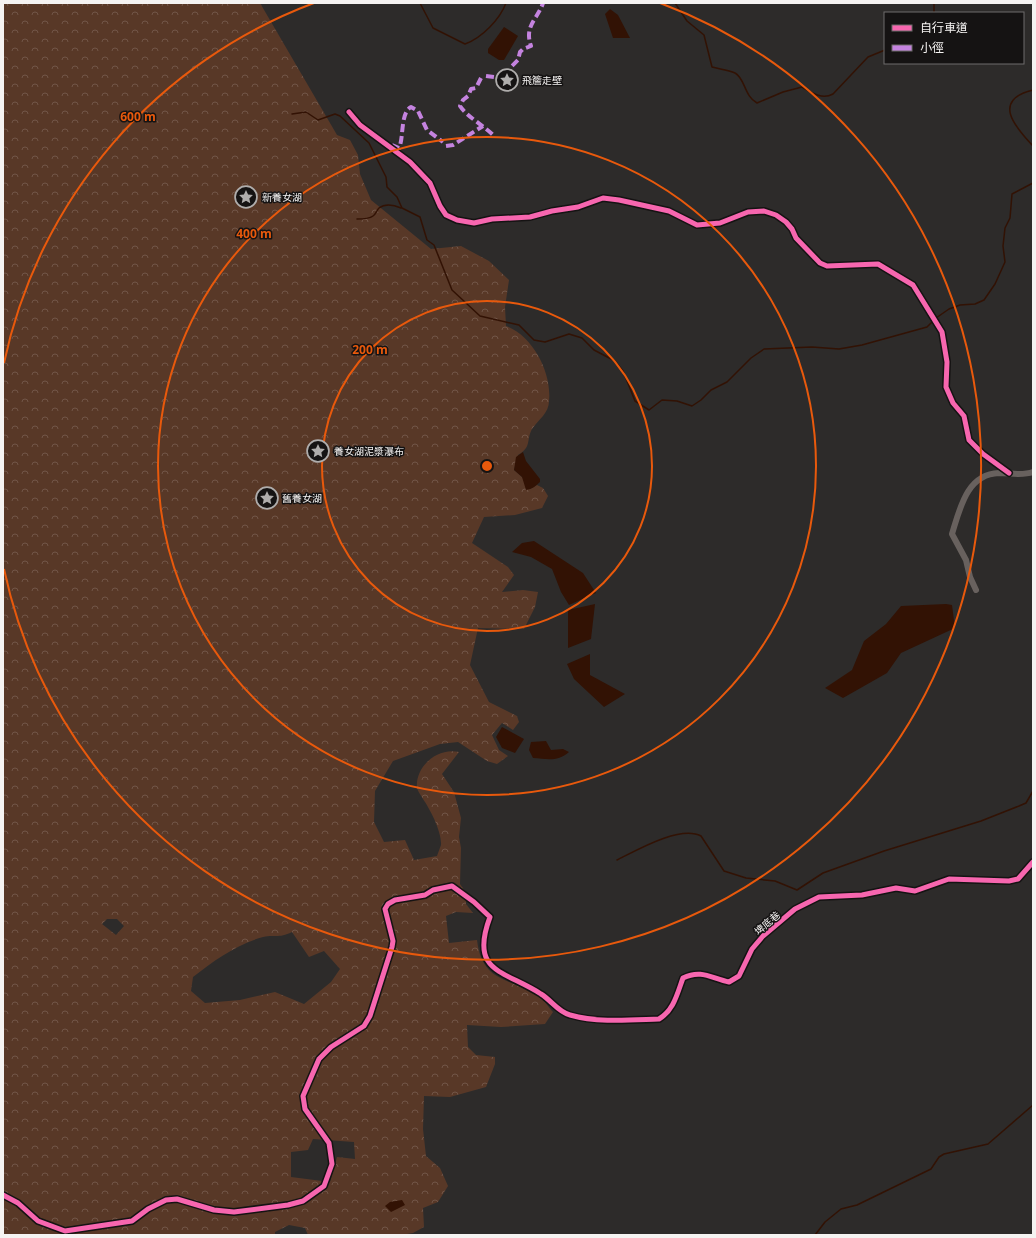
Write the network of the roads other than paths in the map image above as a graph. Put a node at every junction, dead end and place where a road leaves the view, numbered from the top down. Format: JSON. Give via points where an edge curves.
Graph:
{"nodes":[{"id":1,"x":349,"y":112,"type":"dead end"},
{"id":2,"x":1033,"y":472,"type":"edge"},
{"id":3,"x":1009,"y":473,"type":"junction"},
{"id":4,"x":976,"y":590,"type":"dead end"},
{"id":5,"x":1033,"y":862,"type":"edge"},
{"id":6,"x":3,"y":1195,"type":"edge"}],
"edges":[{"from":1,"to":3,"type":"street","via":[[360,125],[410,162],[430,183],[446,215],[457,220],[474,223],[492,219],[530,217],[578,207],[603,198],[669,211],[697,225],[720,223],[748,212],[764,211],[786,222],[796,238],[820,263],[827,266],[878,264],[888,268],[913,285],[942,332],[947,362],[946,386],[953,403],[964,416],[968,440]]},
{"from":2,"to":3,"type":"street","via":[[1025,475]]},
{"from":3,"to":4,"type":"street","via":[[990,474],[978,479],[963,498],[952,534],[966,560]]},
{"from":5,"to":6,"type":"street","name":"埤底巷","via":[[1018,878],[1009,881],[949,879],[915,892],[896,888],[862,895],[819,897],[795,909],[763,936],[752,949],[739,976],[729,982],[705,974],[693,973],[683,978],[672,1007],[658,1019],[607,1019],[568,1015],[556,1008],[544,995],[503,975],[489,963],[483,950],[483,935],[490,917],[452,886],[433,890],[425,895],[395,900],[385,909],[393,941],[370,1016],[364,1026],[331,1047],[319,1059],[303,1096],[305,1110],[329,1143],[332,1164],[324,1186],[309,1198],[288,1205],[234,1212],[214,1210],[177,1199],[166,1200],[132,1221],[65,1231],[38,1221],[18,1203]]}]}
